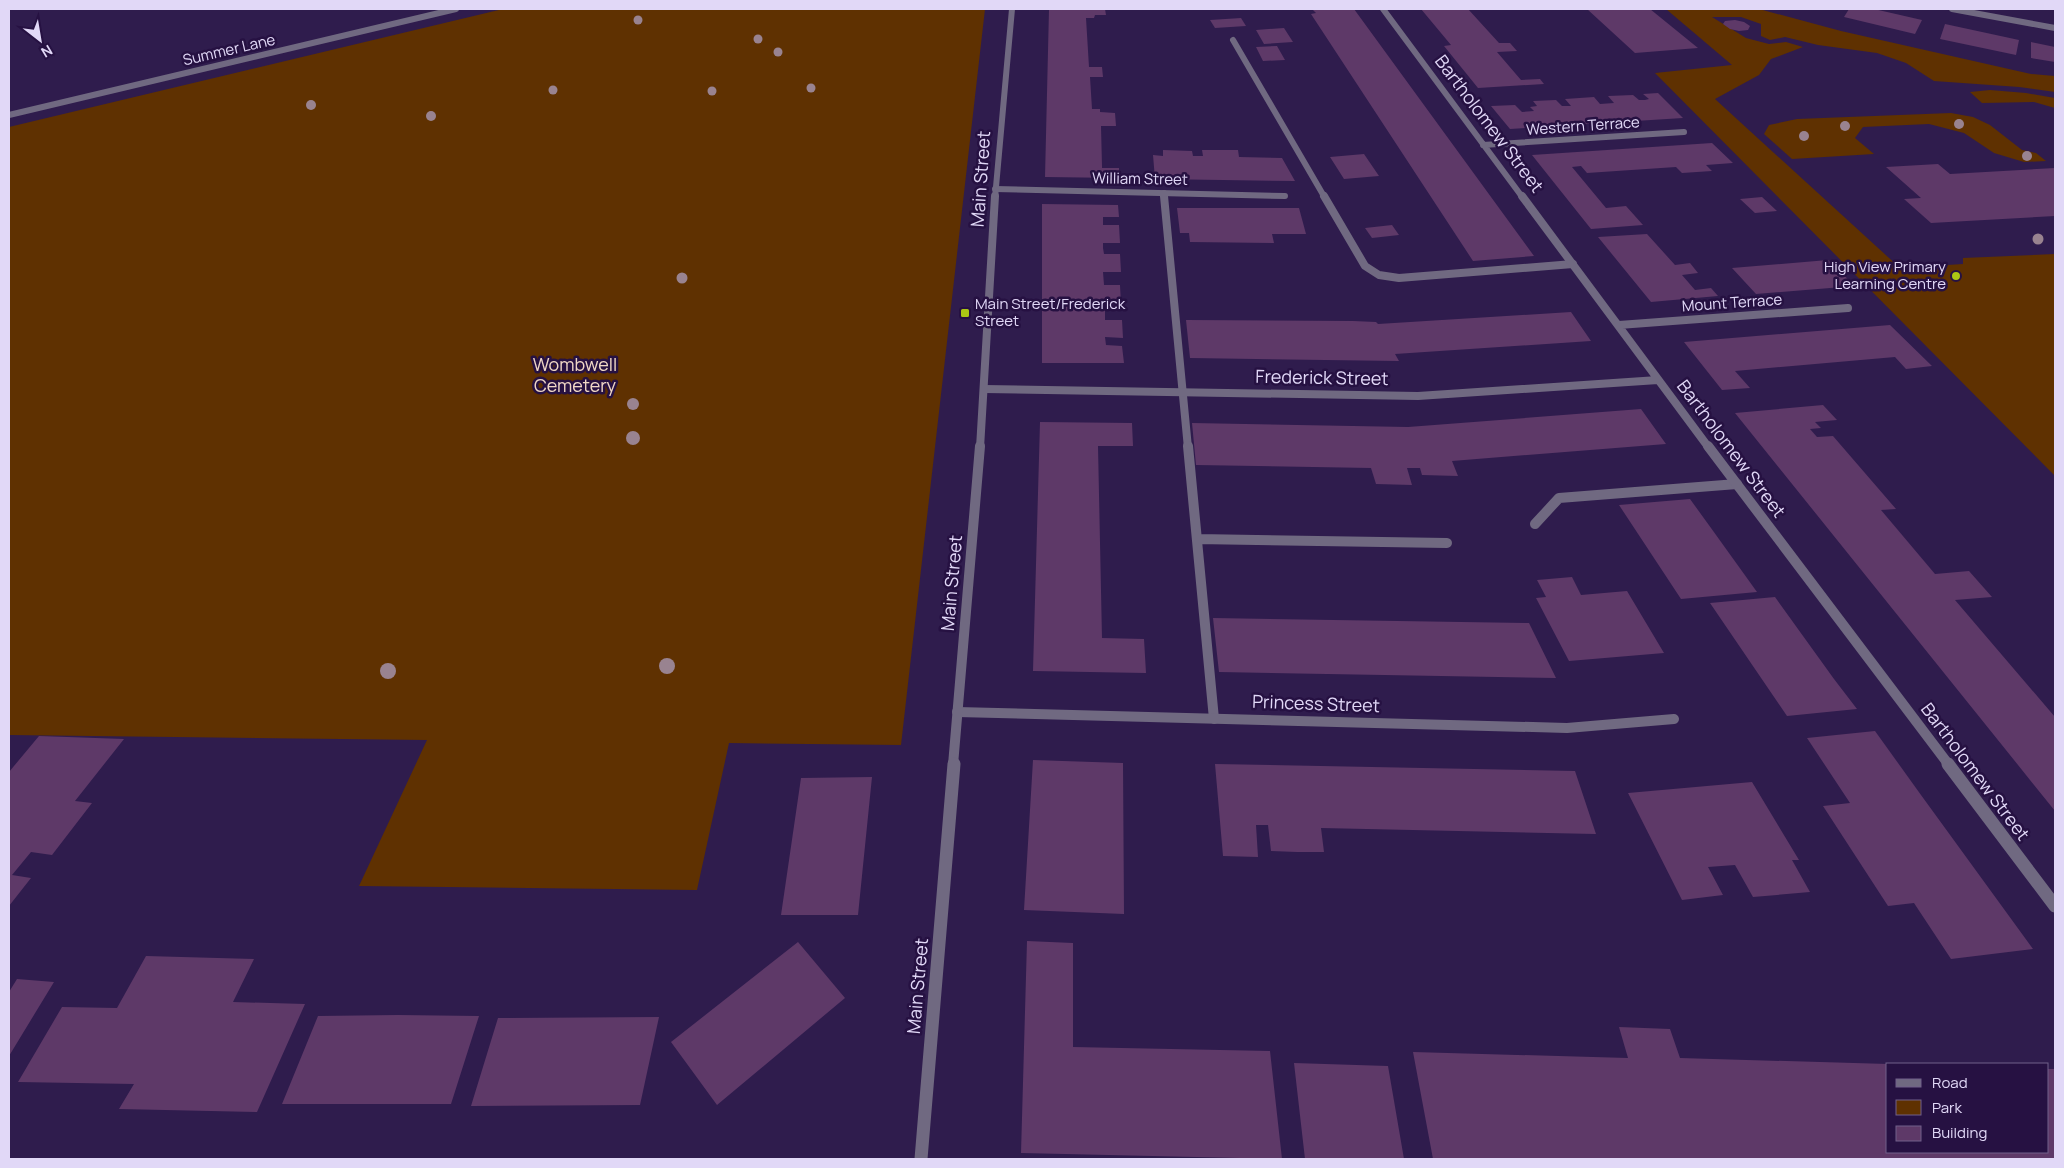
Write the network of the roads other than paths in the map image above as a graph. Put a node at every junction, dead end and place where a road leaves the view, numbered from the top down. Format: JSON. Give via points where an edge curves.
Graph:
{"nodes":[{"id":1,"x":456,"y":9,"type":"edge"},
{"id":2,"x":1012,"y":9,"type":"edge"},
{"id":3,"x":1383,"y":9,"type":"edge"},
{"id":4,"x":1952,"y":9,"type":"edge"},
{"id":5,"x":2055,"y":28,"type":"edge"},
{"id":6,"x":1233,"y":40,"type":"dead end"},
{"id":7,"x":9,"y":115,"type":"edge"},
{"id":8,"x":1684,"y":132,"type":"dead end"},
{"id":9,"x":1484,"y":145,"type":"junction"},
{"id":10,"x":995,"y":189,"type":"junction"},
{"id":11,"x":1164,"y":194,"type":"junction"},
{"id":12,"x":1285,"y":196,"type":"dead end"},
{"id":13,"x":1572,"y":264,"type":"junction"},
{"id":14,"x":1848,"y":308,"type":"dead end"},
{"id":15,"x":1619,"y":325,"type":"junction"},
{"id":16,"x":1658,"y":380,"type":"junction"},
{"id":17,"x":984,"y":389,"type":"junction"},
{"id":18,"x":1184,"y":392,"type":"junction"},
{"id":19,"x":1737,"y":484,"type":"junction"},
{"id":20,"x":1535,"y":524,"type":"dead end"},
{"id":21,"x":1197,"y":539,"type":"junction"},
{"id":22,"x":1447,"y":543,"type":"dead end"},
{"id":23,"x":957,"y":712,"type":"junction"},
{"id":24,"x":1214,"y":719,"type":"junction"},
{"id":25,"x":1674,"y":719,"type":"dead end"},
{"id":26,"x":2055,"y":906,"type":"edge"},
{"id":27,"x":921,"y":1159,"type":"edge"}],
"edges":[{"from":1,"to":7,"type":"street","name":"Summer Lane"},
{"from":2,"to":10,"type":"street","name":"Main Street"},
{"from":3,"to":9,"type":"street","name":"Bartholomew Street"},
{"from":4,"to":5,"type":"street"},
{"from":6,"to":13,"type":"street","via":[[1365,266],[1379,275],[1399,278]]},
{"from":8,"to":9,"type":"street","name":"Western Terrace"},
{"from":9,"to":13,"type":"street","name":"Bartholomew Street"},
{"from":10,"to":11,"type":"street","name":"William Street"},
{"from":10,"to":17,"type":"street","name":"Main Street"},
{"from":11,"to":12,"type":"street","name":"William Street"},
{"from":11,"to":18,"type":"street"},
{"from":13,"to":15,"type":"street","name":"Bartholomew Street"},
{"from":14,"to":15,"type":"street","name":"Mount Terrace"},
{"from":15,"to":16,"type":"street","name":"Bartholomew Street"},
{"from":16,"to":18,"type":"street","name":"Frederick Street","via":[[1418,396]]},
{"from":16,"to":19,"type":"street","name":"Bartholomew Street"},
{"from":17,"to":18,"type":"street","name":"Frederick Street"},
{"from":17,"to":23,"type":"street","name":"Main Street"},
{"from":18,"to":21,"type":"street"},
{"from":19,"to":20,"type":"street","via":[[1559,498]]},
{"from":19,"to":26,"type":"street","name":"Bartholomew Street"},
{"from":21,"to":22,"type":"street"},
{"from":21,"to":24,"type":"street"},
{"from":23,"to":24,"type":"street","name":"Princess Street"},
{"from":23,"to":27,"type":"street","name":"Main Street"},
{"from":24,"to":25,"type":"street","name":"Princess Street","via":[[1567,728]]}]}
